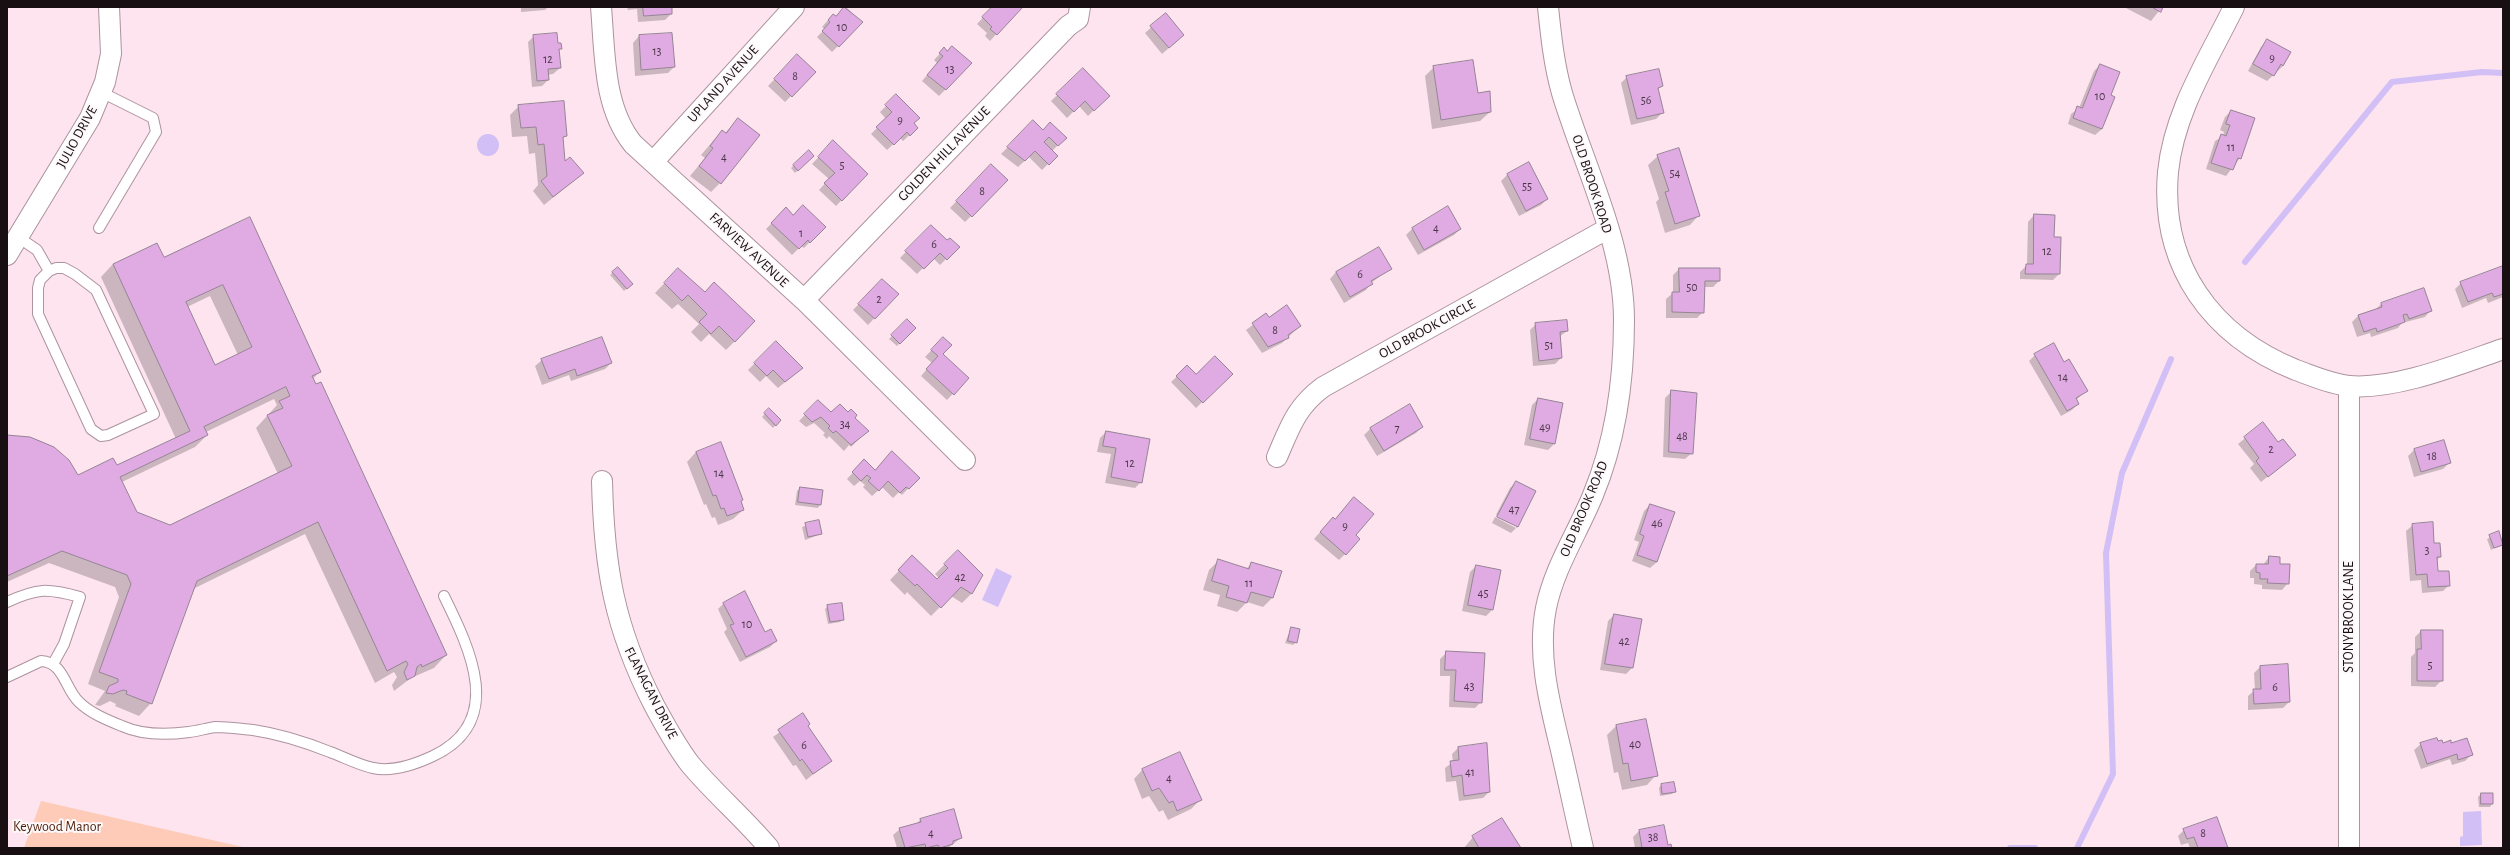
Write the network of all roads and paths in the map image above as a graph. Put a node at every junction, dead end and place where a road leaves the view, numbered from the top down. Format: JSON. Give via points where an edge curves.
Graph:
{"nodes":[{"id":1,"x":109,"y":7,"type":"edge"},
{"id":2,"x":600,"y":7,"type":"edge"},
{"id":3,"x":794,"y":7,"type":"edge"},
{"id":4,"x":1080,"y":7,"type":"edge"},
{"id":5,"x":1548,"y":7,"type":"edge"},
{"id":6,"x":2234,"y":7,"type":"edge"},
{"id":7,"x":101,"y":92,"type":"junction"},
{"id":8,"x":653,"y":162,"type":"junction"},
{"id":9,"x":99,"y":228,"type":"dead end"},
{"id":10,"x":1607,"y":229,"type":"junction"},
{"id":11,"x":18,"y":237,"type":"junction"},
{"id":12,"x":7,"y":255,"type":"edge"},
{"id":13,"x":49,"y":271,"type":"junction"},
{"id":14,"x":804,"y":300,"type":"junction"},
{"id":15,"x":2503,"y":349,"type":"edge"},
{"id":16,"x":2350,"y":386,"type":"junction"},
{"id":17,"x":1277,"y":457,"type":"dead end"},
{"id":18,"x":964,"y":460,"type":"dead end"},
{"id":19,"x":602,"y":481,"type":"dead end"},
{"id":20,"x":444,"y":596,"type":"dead end"},
{"id":21,"x":7,"y":602,"type":"edge"},
{"id":22,"x":53,"y":664,"type":"junction"},
{"id":23,"x":7,"y":677,"type":"edge"},
{"id":24,"x":769,"y":848,"type":"edge"},
{"id":25,"x":1583,"y":848,"type":"edge"},
{"id":26,"x":2349,"y":848,"type":"edge"}],
"edges":[{"from":1,"to":7,"type":"street","name":"JULIO DRIVE","via":[[111,54]]},
{"from":2,"to":8,"type":"street","name":"FARVIEW AVENUE","via":[[614,111],[630,140]]},
{"from":3,"to":8,"type":"street","name":"UPLAND AVENUE"},
{"from":4,"to":14,"type":"street","name":"GOLDEN HILL AVENUE","via":[[1074,23],[1068,26]]},
{"from":5,"to":10,"type":"street","name":"OLD BROOK ROAD","via":[[1552,44],[1562,92],[1590,170]]},
{"from":6,"to":16,"type":"street","via":[[2179,118],[2168,171],[2167,196],[2170,229],[2178,260],[2209,310],[2223,325],[2256,351],[2273,361],[2325,381]]},
{"from":7,"to":9,"type":"lane","via":[[153,118],[156,132]]},
{"from":7,"to":11,"type":"street","name":"JULIO DRIVE","via":[[90,118]]},
{"from":8,"to":14,"type":"street","name":"FARVIEW AVENUE"},
{"from":10,"to":17,"type":"street","name":"OLD BROOK CIRCLE","via":[[1323,387],[1295,414]]},
{"from":10,"to":25,"type":"street","name":"OLD BROOK ROAD","via":[[1617,263],[1624,316],[1618,409],[1594,494],[1552,586],[1543,632],[1547,686]]},
{"from":11,"to":12,"type":"street","name":"JULIO DRIVE"},
{"from":11,"to":13,"type":"lane","via":[[37,250]]},
{"from":13,"to":13,"type":"lane","via":[[40,280],[38,314],[91,429],[100,436],[108,435],[154,414],[96,290],[64,268]]},
{"from":14,"to":18,"type":"street","name":"FARVIEW AVENUE"},
{"from":15,"to":16,"type":"street","via":[[2436,372],[2386,383]]},
{"from":16,"to":26,"type":"street","name":"STONYBROOK LANE"},
{"from":19,"to":24,"type":"street","name":"FLANAGAN DRIVE","via":[[606,561],[619,623],[631,657],[665,726],[689,763]]},
{"from":20,"to":22,"type":"lane","via":[[472,659],[475,681],[473,712],[466,730],[447,750],[408,765],[375,768],[304,742],[252,730],[216,727],[189,732],[159,733],[123,727],[99,716],[79,702]]},
{"from":21,"to":22,"type":"lane","via":[[43,589],[80,597],[64,644]]},
{"from":22,"to":23,"type":"lane","via":[[42,661]]}]}
